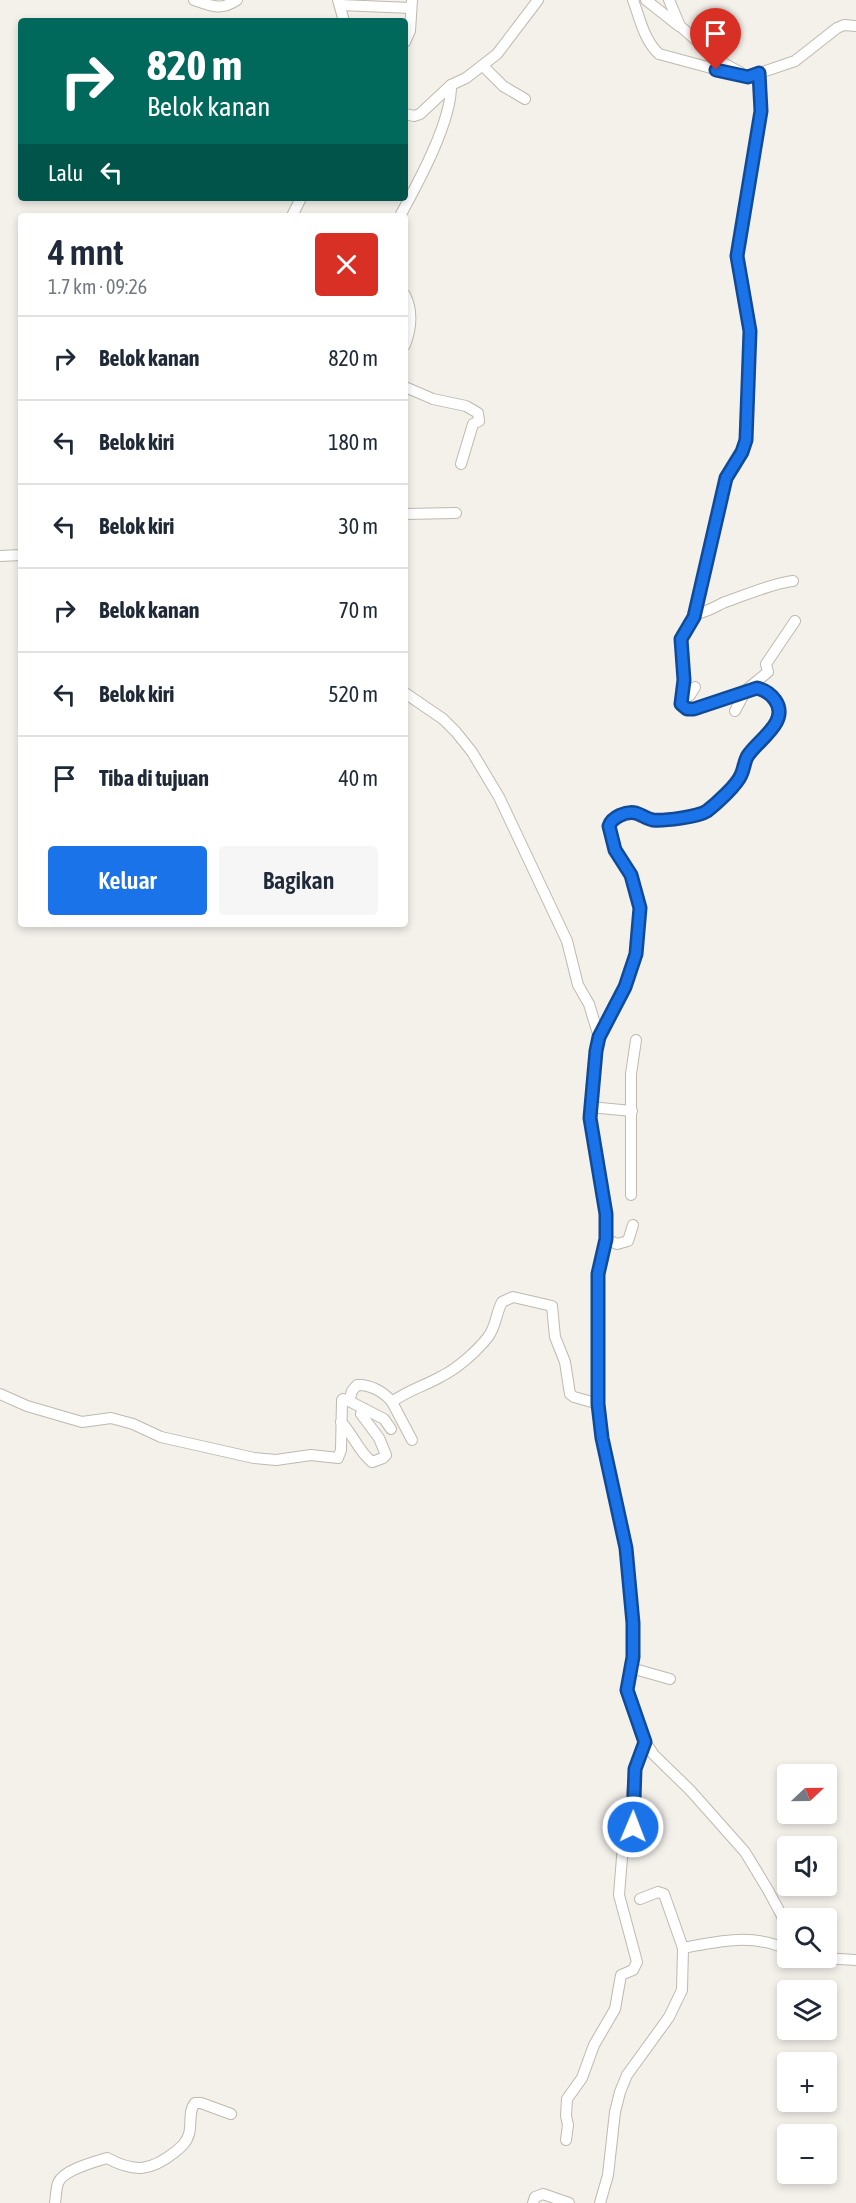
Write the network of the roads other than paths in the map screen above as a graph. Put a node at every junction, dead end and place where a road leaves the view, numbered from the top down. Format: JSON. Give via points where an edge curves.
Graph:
{"nodes":[{"id":1,"x":194,"y":0,"type":"edge"},
{"id":2,"x":237,"y":0,"type":"edge"},
{"id":3,"x":538,"y":0,"type":"edge"},
{"id":4,"x":633,"y":0,"type":"edge"},
{"id":5,"x":646,"y":0,"type":"edge"},
{"id":6,"x":669,"y":0,"type":"edge"},
{"id":7,"x":339,"y":2,"type":"edge"},
{"id":8,"x":411,"y":4,"type":"edge"},
{"id":9,"x":343,"y":18,"type":"edge"},
{"id":10,"x":680,"y":26,"type":"junction"},
{"id":11,"x":856,"y":26,"type":"edge"},
{"id":12,"x":408,"y":35,"type":"edge"},
{"id":13,"x":483,"y":66,"type":"junction"},
{"id":14,"x":754,"y":75,"type":"junction"},
{"id":15,"x":451,"y":84,"type":"junction"},
{"id":16,"x":525,"y":99,"type":"dead end"},
{"id":17,"x":408,"y":115,"type":"edge"},
{"id":18,"x":408,"y":201,"type":"edge"},
{"id":19,"x":408,"y":312,"type":"edge"},
{"id":20,"x":408,"y":337,"type":"edge"},
{"id":21,"x":408,"y":388,"type":"edge"},
{"id":22,"x":461,"y":464,"type":"dead end"},
{"id":23,"x":456,"y":513,"type":"dead end"},
{"id":24,"x":408,"y":514,"type":"edge"},
{"id":25,"x":18,"y":555,"type":"edge"},
{"id":26,"x":0,"y":556,"type":"edge"},
{"id":27,"x":793,"y":581,"type":"dead end"},
{"id":28,"x":694,"y":614,"type":"junction"},
{"id":29,"x":795,"y":621,"type":"dead end"},
{"id":30,"x":695,"y":687,"type":"dead end"},
{"id":31,"x":746,"y":690,"type":"junction"},
{"id":32,"x":408,"y":695,"type":"edge"},
{"id":33,"x":681,"y":701,"type":"junction"},
{"id":34,"x":735,"y":711,"type":"dead end"},
{"id":35,"x":599,"y":1037,"type":"junction"},
{"id":36,"x":636,"y":1041,"type":"dead end"},
{"id":37,"x":590,"y":1107,"type":"junction"},
{"id":38,"x":632,"y":1111,"type":"junction"},
{"id":39,"x":631,"y":1195,"type":"dead end"},
{"id":40,"x":633,"y":1225,"type":"dead end"},
{"id":41,"x":606,"y":1239,"type":"junction"},
{"id":42,"x":0,"y":1394,"type":"edge"},
{"id":43,"x":349,"y":1401,"type":"junction"},
{"id":44,"x":392,"y":1402,"type":"junction"},
{"id":45,"x":598,"y":1404,"type":"junction"},
{"id":46,"x":364,"y":1409,"type":"junction"},
{"id":47,"x":340,"y":1422,"type":"junction"},
{"id":48,"x":392,"y":1429,"type":"dead end"},
{"id":49,"x":412,"y":1440,"type":"dead end"},
{"id":50,"x":631,"y":1668,"type":"junction"},
{"id":51,"x":670,"y":1679,"type":"dead end"},
{"id":52,"x":645,"y":1742,"type":"junction"},
{"id":53,"x":632,"y":1812,"type":"junction"},
{"id":54,"x":635,"y":1844,"type":"dead end"},
{"id":55,"x":640,"y":1899,"type":"dead end"},
{"id":56,"x":778,"y":1908,"type":"edge"},
{"id":57,"x":777,"y":1946,"type":"edge"},
{"id":58,"x":683,"y":1947,"type":"junction"},
{"id":59,"x":837,"y":1959,"type":"edge"},
{"id":60,"x":856,"y":1960,"type":"edge"},
{"id":61,"x":231,"y":2114,"type":"dead end"},
{"id":62,"x":566,"y":2140,"type":"dead end"},
{"id":63,"x":602,"y":2201,"type":"edge"},
{"id":64,"x":55,"y":2203,"type":"edge"},
{"id":65,"x":533,"y":2203,"type":"edge"},
{"id":66,"x":569,"y":2203,"type":"edge"}],
"edges":[{"from":1,"to":2,"type":"street","via":[[216,8]]},
{"from":3,"to":13,"type":"street"},
{"from":4,"to":14,"type":"street","via":[[646,37],[659,54],[737,75]]},
{"from":5,"to":10,"type":"street"},
{"from":6,"to":10,"type":"street"},
{"from":7,"to":8,"type":"street"},
{"from":7,"to":9,"type":"street"},
{"from":8,"to":12,"type":"street"},
{"from":10,"to":14,"type":"street","via":[[722,62]]},
{"from":11,"to":14,"type":"street","via":[[844,25],[795,61]]},
{"from":13,"to":15,"type":"street"},
{"from":13,"to":16,"type":"street","via":[[503,86]]},
{"from":14,"to":28,"type":"street","via":[[761,111],[737,256],[750,331],[746,440],[726,478]]},
{"from":15,"to":17,"type":"street","via":[[420,114]]},
{"from":15,"to":18,"type":"street","via":[[452,98],[430,159]]},
{"from":19,"to":20,"type":"street"},
{"from":21,"to":22,"type":"street","via":[[478,413],[479,421],[473,424]]},
{"from":23,"to":24,"type":"street"},
{"from":25,"to":26,"type":"street"},
{"from":27,"to":28,"type":"street"},
{"from":28,"to":33,"type":"street","via":[[680,644],[684,680]]},
{"from":29,"to":31,"type":"street","via":[[766,664],[768,672]]},
{"from":30,"to":33,"type":"street"},
{"from":31,"to":33,"type":"street","via":[[694,709],[684,707]]},
{"from":31,"to":34,"type":"street"},
{"from":31,"to":35,"type":"street","via":[[757,688],[767,692],[778,704],[779,713],[775,725],[747,758],[735,783],[699,814],[659,820],[631,813],[610,822],[615,850],[631,875],[640,908],[636,954],[625,987]]},
{"from":32,"to":35,"type":"street","via":[[456,732],[499,797],[570,948],[578,984]]},
{"from":35,"to":37,"type":"street"},
{"from":36,"to":38,"type":"street","via":[[631,1074]]},
{"from":37,"to":38,"type":"street"},
{"from":37,"to":41,"type":"street","via":[[606,1214]]},
{"from":38,"to":39,"type":"street"},
{"from":40,"to":41,"type":"street","via":[[628,1241],[616,1244]]},
{"from":41,"to":45,"type":"street","via":[[598,1274]]},
{"from":42,"to":47,"type":"street","via":[[82,1422],[111,1418],[161,1437],[276,1460],[311,1455],[338,1458],[342,1450]]},
{"from":43,"to":44,"type":"street","via":[[353,1388],[361,1384]]},
{"from":43,"to":46,"type":"street"},
{"from":43,"to":47,"type":"street","via":[[342,1400]]},
{"from":44,"to":45,"type":"street","via":[[404,1392],[455,1368],[490,1335],[500,1306],[513,1298],[552,1306],[555,1337],[565,1362],[570,1394]]},
{"from":44,"to":49,"type":"street"},
{"from":45,"to":50,"type":"street","via":[[626,1548],[633,1623]]},
{"from":46,"to":47,"type":"street","via":[[361,1414],[383,1445],[383,1458],[372,1462]]},
{"from":46,"to":48,"type":"street","via":[[384,1419]]},
{"from":50,"to":51,"type":"street"},
{"from":50,"to":52,"type":"street","via":[[627,1690]]},
{"from":52,"to":53,"type":"street","via":[[636,1761]]},
{"from":52,"to":56,"type":"street","via":[[745,1852]]},
{"from":53,"to":54,"type":"street"},
{"from":53,"to":62,"type":"street","via":[[625,1820],[619,1895],[637,1962],[633,1970],[621,1975],[615,2009],[594,2045],[582,2078],[568,2095]]},
{"from":55,"to":58,"type":"street","via":[[658,1892],[664,1894]]},
{"from":57,"to":58,"type":"street","via":[[761,1939]]},
{"from":58,"to":63,"type":"street","via":[[682,1990],[620,2092]]},
{"from":59,"to":60,"type":"street"},
{"from":61,"to":64,"type":"street","via":[[195,2103],[186,2142],[163,2163],[146,2168],[107,2158],[79,2168],[59,2180]]},
{"from":65,"to":66,"type":"street","via":[[535,2197],[543,2194]]}]}
